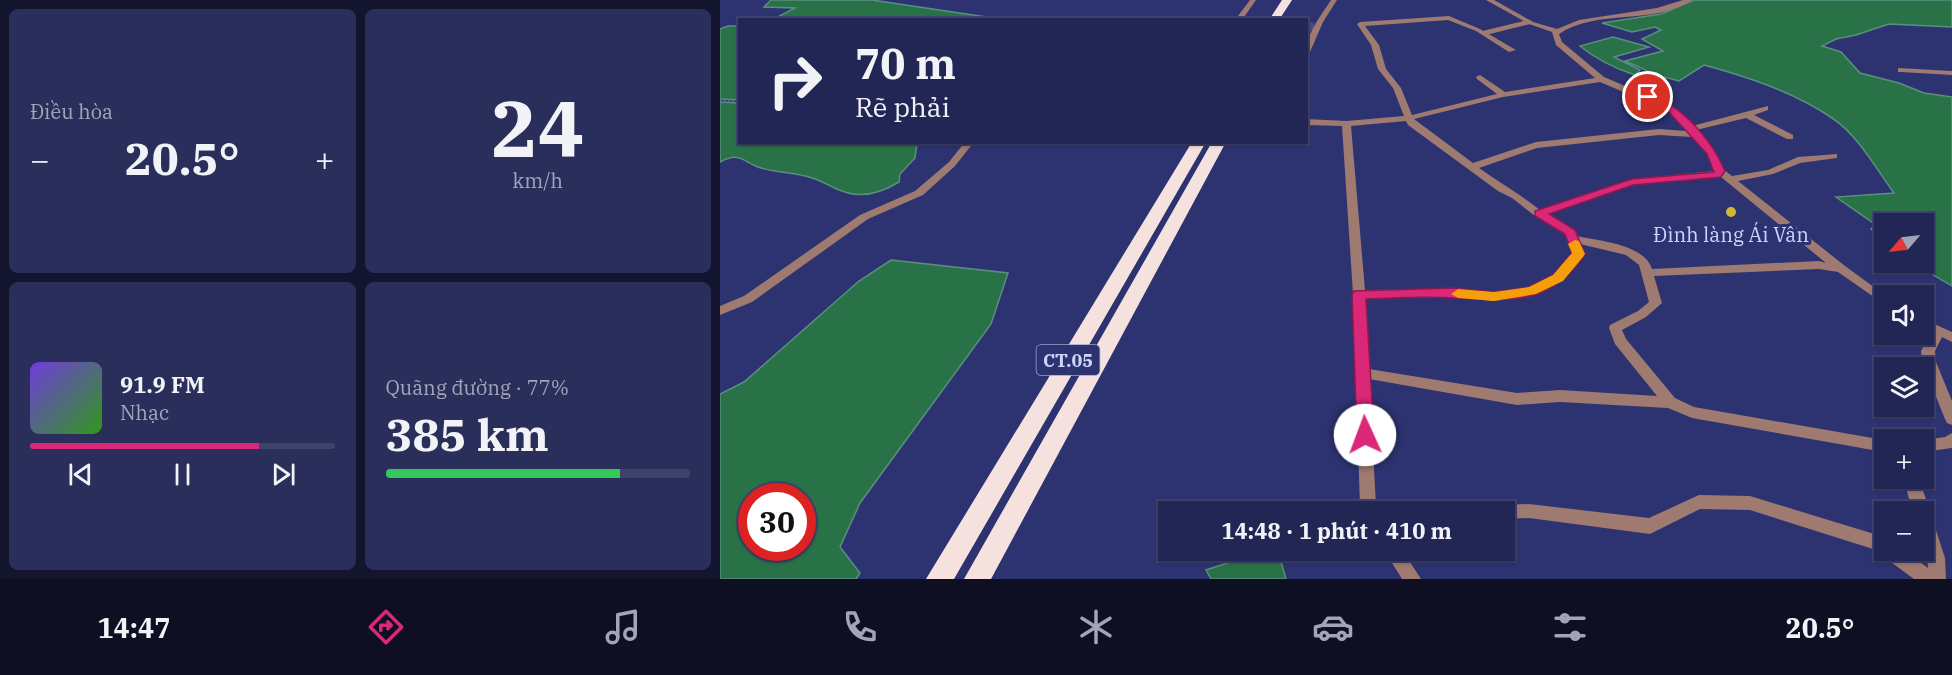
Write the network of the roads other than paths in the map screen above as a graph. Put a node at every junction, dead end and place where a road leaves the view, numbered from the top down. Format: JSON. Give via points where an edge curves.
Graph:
{"nodes":[{"id":1,"x":1253,"y":0,"type":"edge"},
{"id":2,"x":1287,"y":0,"type":"edge"},
{"id":3,"x":1334,"y":0,"type":"edge"},
{"id":4,"x":1488,"y":0,"type":"edge"},
{"id":5,"x":1689,"y":0,"type":"edge"},
{"id":6,"x":1240,"y":18,"type":"edge"},
{"id":7,"x":1275,"y":18,"type":"edge"},
{"id":8,"x":1528,"y":22,"type":"junction"},
{"id":9,"x":1557,"y":31,"type":"junction"},
{"id":10,"x":1484,"y":33,"type":"junction"},
{"id":11,"x":1308,"y":48,"type":"edge"},
{"id":12,"x":1512,"y":50,"type":"dead end"},
{"id":13,"x":1901,"y":70,"type":"dead end"},
{"id":14,"x":1952,"y":73,"type":"edge"},
{"id":15,"x":1480,"y":77,"type":"dead end"},
{"id":16,"x":1601,"y":80,"type":"junction"},
{"id":17,"x":1503,"y":95,"type":"junction"},
{"id":18,"x":1765,"y":108,"type":"dead end"},
{"id":19,"x":1747,"y":115,"type":"junction"},
{"id":20,"x":1409,"y":118,"type":"junction"},
{"id":21,"x":1308,"y":122,"type":"edge"},
{"id":22,"x":1346,"y":124,"type":"junction"},
{"id":23,"x":1693,"y":132,"type":"junction"},
{"id":24,"x":1790,"y":137,"type":"dead end"},
{"id":25,"x":968,"y":144,"type":"edge"},
{"id":26,"x":1198,"y":144,"type":"edge"},
{"id":27,"x":1218,"y":144,"type":"edge"},
{"id":28,"x":1834,"y":156,"type":"dead end"},
{"id":29,"x":1472,"y":167,"type":"junction"},
{"id":30,"x":1720,"y":171,"type":"junction"},
{"id":31,"x":1730,"y":179,"type":"junction"},
{"id":32,"x":1539,"y":214,"type":"junction"},
{"id":33,"x":1573,"y":239,"type":"junction"},
{"id":34,"x":1841,"y":269,"type":"junction"},
{"id":35,"x":1647,"y":273,"type":"junction"},
{"id":36,"x":1874,"y":293,"type":"edge"},
{"id":37,"x":1359,"y":294,"type":"junction"},
{"id":38,"x":720,"y":311,"type":"edge"},
{"id":39,"x":1934,"y":330,"type":"edge"},
{"id":40,"x":1938,"y":332,"type":"junction"},
{"id":41,"x":1952,"y":337,"type":"edge"},
{"id":42,"x":1363,"y":373,"type":"junction"},
{"id":43,"x":1670,"y":402,"type":"junction"},
{"id":44,"x":1952,"y":419,"type":"edge"},
{"id":45,"x":1952,"y":439,"type":"edge"},
{"id":46,"x":1874,"y":444,"type":"edge"},
{"id":47,"x":1934,"y":445,"type":"edge"},
{"id":48,"x":1368,"y":501,"type":"edge"},
{"id":49,"x":1515,"y":512,"type":"edge"},
{"id":50,"x":1874,"y":542,"type":"edge"},
{"id":51,"x":1934,"y":552,"type":"edge"},
{"id":52,"x":1400,"y":561,"type":"edge"},
{"id":53,"x":1904,"y":561,"type":"edge"},
{"id":54,"x":939,"y":579,"type":"edge"},
{"id":55,"x":977,"y":579,"type":"edge"},
{"id":56,"x":1412,"y":579,"type":"edge"},
{"id":57,"x":1928,"y":579,"type":"edge"},
{"id":58,"x":1937,"y":579,"type":"edge"}],
"edges":[{"from":1,"to":6,"type":"street"},
{"from":2,"to":7,"type":"highway"},
{"from":3,"to":11,"type":"street"},
{"from":4,"to":8,"type":"street"},
{"from":5,"to":9,"type":"street","via":[[1662,11],[1574,23]]},
{"from":8,"to":9,"type":"street"},
{"from":8,"to":10,"type":"lane"},
{"from":9,"to":16,"type":"street","via":[[1559,43]]},
{"from":10,"to":12,"type":"street"},
{"from":10,"to":20,"type":"street","via":[[1443,17],[1360,24],[1375,45],[1382,69],[1396,88]]},
{"from":13,"to":14,"type":"street"},
{"from":15,"to":17,"type":"street"},
{"from":16,"to":17,"type":"street"},
{"from":16,"to":23,"type":"street","via":[[1658,101]]},
{"from":17,"to":20,"type":"street"},
{"from":18,"to":19,"type":"street"},
{"from":19,"to":23,"type":"street"},
{"from":19,"to":24,"type":"street"},
{"from":20,"to":22,"type":"street"},
{"from":20,"to":29,"type":"street"},
{"from":21,"to":22,"type":"street"},
{"from":22,"to":37,"type":"street"},
{"from":23,"to":29,"type":"street","via":[[1536,145]]},
{"from":23,"to":30,"type":"street","via":[[1712,153]]},
{"from":25,"to":38,"type":"street","via":[[918,193],[864,217],[748,299]]},
{"from":26,"to":54,"type":"highway","number":"CT.05"},
{"from":27,"to":55,"type":"highway","number":"CT.05"},
{"from":28,"to":31,"type":"street","via":[[1798,159],[1770,172]]},
{"from":29,"to":32,"type":"street"},
{"from":30,"to":31,"type":"street"},
{"from":30,"to":32,"type":"street","via":[[1717,175],[1632,182]]},
{"from":31,"to":34,"type":"street"},
{"from":32,"to":33,"type":"street","via":[[1570,232]]},
{"from":33,"to":35,"type":"street","via":[[1630,252],[1644,263]]},
{"from":33,"to":37,"type":"street","via":[[1578,254],[1558,278],[1532,291],[1494,297],[1453,293]]},
{"from":34,"to":35,"type":"street","via":[[1819,265]]},
{"from":34,"to":36,"type":"street"},
{"from":35,"to":43,"type":"street","via":[[1656,303],[1615,328],[1620,341]]},
{"from":37,"to":42,"type":"street"},
{"from":39,"to":40,"type":"street"},
{"from":40,"to":41,"type":"street"},
{"from":40,"to":44,"type":"street","via":[[1928,351],[1929,362]]},
{"from":42,"to":43,"type":"street","via":[[1517,399],[1560,396]]},
{"from":42,"to":48,"type":"street"},
{"from":43,"to":46,"type":"street","via":[[1692,412]]},
{"from":45,"to":47,"type":"street"},
{"from":49,"to":50,"type":"street","via":[[1650,526],[1699,502],[1750,503]]},
{"from":51,"to":58,"type":"street"},
{"from":52,"to":56,"type":"street"},
{"from":53,"to":57,"type":"street"}]}
